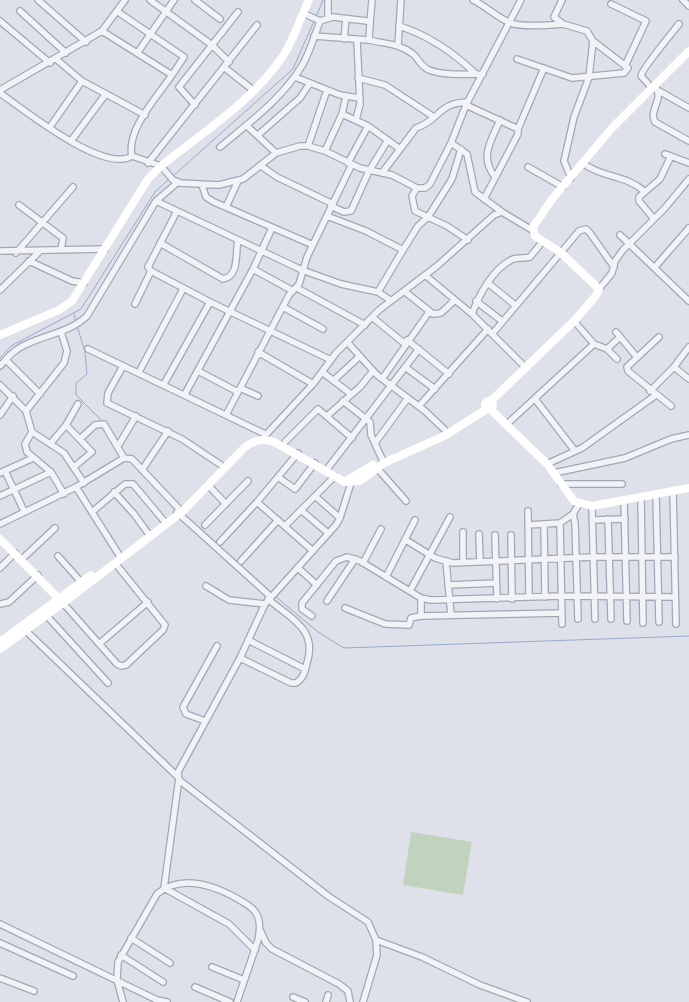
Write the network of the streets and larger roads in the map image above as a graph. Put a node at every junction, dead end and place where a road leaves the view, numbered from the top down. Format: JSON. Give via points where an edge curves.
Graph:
{"nodes":[{"id":1,"x":38,"y":0,"type":"edge"},
{"id":2,"x":125,"y":0,"type":"edge"},
{"id":3,"x":150,"y":0,"type":"edge"},
{"id":4,"x":174,"y":0,"type":"edge"},
{"id":5,"x":195,"y":0,"type":"edge"},
{"id":6,"x":309,"y":0,"type":"edge"},
{"id":7,"x":328,"y":0,"type":"edge"},
{"id":8,"x":372,"y":0,"type":"edge"},
{"id":9,"x":401,"y":0,"type":"edge"},
{"id":10,"x":473,"y":0,"type":"edge"},
{"id":11,"x":521,"y":0,"type":"edge"},
{"id":12,"x":562,"y":0,"type":"edge"},
{"id":13,"x":683,"y":0,"type":"edge"},
{"id":14,"x":611,"y":4,"type":"dead end"},
{"id":15,"x":689,"y":6,"type":"edge"},
{"id":16,"x":20,"y":11,"type":"dead end"},
{"id":17,"x":166,"y":11,"type":"junction"},
{"id":18,"x":118,"y":12,"type":"junction"},
{"id":19,"x":238,"y":12,"type":"dead end"},
{"id":20,"x":305,"y":14,"type":"junction"},
{"id":21,"x":328,"y":18,"type":"junction"},
{"id":22,"x":346,"y":18,"type":"junction"},
{"id":23,"x":220,"y":19,"type":"dead end"},
{"id":24,"x":319,"y":20,"type":"junction"},
{"id":25,"x":0,"y":21,"type":"edge"},
{"id":26,"x":370,"y":23,"type":"junction"},
{"id":27,"x":510,"y":23,"type":"junction"},
{"id":28,"x":563,"y":24,"type":"junction"},
{"id":29,"x":679,"y":24,"type":"dead end"},
{"id":30,"x":257,"y":25,"type":"dead end"},
{"id":31,"x":399,"y":26,"type":"junction"},
{"id":32,"x":102,"y":32,"type":"junction"},
{"id":33,"x":151,"y":34,"type":"junction"},
{"id":34,"x":314,"y":36,"type":"junction"},
{"id":35,"x":344,"y":39,"type":"junction"},
{"id":36,"x":357,"y":40,"type":"junction"},
{"id":37,"x":369,"y":40,"type":"junction"},
{"id":38,"x":86,"y":42,"type":"junction"},
{"id":39,"x":593,"y":42,"type":"junction"},
{"id":40,"x":212,"y":45,"type":"junction"},
{"id":41,"x":398,"y":45,"type":"junction"},
{"id":42,"x":689,"y":50,"type":"edge"},
{"id":43,"x":138,"y":52,"type":"junction"},
{"id":44,"x":66,"y":53,"type":"junction"},
{"id":45,"x":56,"y":59,"type":"junction"},
{"id":46,"x":517,"y":59,"type":"dead end"},
{"id":47,"x":229,"y":62,"type":"junction"},
{"id":48,"x":50,"y":63,"type":"junction"},
{"id":49,"x":627,"y":67,"type":"junction"},
{"id":50,"x":225,"y":68,"type":"junction"},
{"id":51,"x":544,"y":68,"type":"junction"},
{"id":52,"x":476,"y":74,"type":"junction"},
{"id":53,"x":483,"y":74,"type":"junction"},
{"id":54,"x":641,"y":74,"type":"junction"},
{"id":55,"x":172,"y":75,"type":"junction"},
{"id":56,"x":295,"y":77,"type":"junction"},
{"id":57,"x":589,"y":77,"type":"junction"},
{"id":58,"x":358,"y":78,"type":"junction"},
{"id":59,"x":0,"y":81,"type":"edge"},
{"id":60,"x":82,"y":81,"type":"junction"},
{"id":61,"x":310,"y":83,"type":"junction"},
{"id":62,"x":655,"y":88,"type":"junction"},
{"id":63,"x":2,"y":90,"type":"edge"},
{"id":64,"x":253,"y":90,"type":"junction"},
{"id":65,"x":327,"y":90,"type":"junction"},
{"id":66,"x":105,"y":95,"type":"junction"},
{"id":67,"x":346,"y":96,"type":"junction"},
{"id":68,"x":359,"y":98,"type":"junction"},
{"id":69,"x":467,"y":104,"type":"junction"},
{"id":70,"x":194,"y":105,"type":"junction"},
{"id":71,"x":689,"y":108,"type":"edge"},
{"id":72,"x":342,"y":114,"type":"junction"},
{"id":73,"x":145,"y":115,"type":"junction"},
{"id":74,"x":434,"y":117,"type":"junction"},
{"id":75,"x":356,"y":120,"type":"junction"},
{"id":76,"x":500,"y":120,"type":"junction"},
{"id":77,"x":246,"y":125,"type":"junction"},
{"id":78,"x":368,"y":126,"type":"junction"},
{"id":79,"x":50,"y":127,"type":"junction"},
{"id":80,"x":518,"y":130,"type":"junction"},
{"id":81,"x":258,"y":136,"type":"junction"},
{"id":82,"x":388,"y":140,"type":"junction"},
{"id":83,"x":70,"y":141,"type":"junction"},
{"id":84,"x":689,"y":141,"type":"edge"},
{"id":85,"x":451,"y":144,"type":"junction"},
{"id":86,"x":308,"y":146,"type":"junction"},
{"id":87,"x":220,"y":147,"type":"dead end"},
{"id":88,"x":400,"y":149,"type":"junction"},
{"id":89,"x":461,"y":149,"type":"junction"},
{"id":90,"x":324,"y":151,"type":"junction"},
{"id":91,"x":276,"y":153,"type":"junction"},
{"id":92,"x":132,"y":156,"type":"junction"},
{"id":93,"x":148,"y":163,"type":"junction"},
{"id":94,"x":689,"y":163,"type":"edge"},
{"id":95,"x":350,"y":164,"type":"junction"},
{"id":96,"x":584,"y":164,"type":"junction"},
{"id":97,"x":261,"y":166,"type":"junction"},
{"id":98,"x":162,"y":167,"type":"junction"},
{"id":99,"x":528,"y":167,"type":"dead end"},
{"id":100,"x":369,"y":171,"type":"junction"},
{"id":101,"x":382,"y":173,"type":"junction"},
{"id":102,"x":495,"y":177,"type":"junction"},
{"id":103,"x":571,"y":178,"type":"junction"},
{"id":104,"x":689,"y":179,"type":"edge"},
{"id":105,"x":175,"y":181,"type":"junction"},
{"id":106,"x":238,"y":181,"type":"junction"},
{"id":107,"x":202,"y":185,"type":"junction"},
{"id":108,"x":563,"y":186,"type":"junction"},
{"id":109,"x":73,"y":187,"type":"dead end"},
{"id":110,"x":417,"y":188,"type":"junction"},
{"id":111,"x":644,"y":191,"type":"junction"},
{"id":112,"x":484,"y":199,"type":"junction"},
{"id":113,"x":156,"y":201,"type":"junction"},
{"id":114,"x":19,"y":205,"type":"dead end"},
{"id":115,"x":332,"y":205,"type":"junction"},
{"id":116,"x":226,"y":207,"type":"junction"},
{"id":117,"x":177,"y":211,"type":"junction"},
{"id":118,"x":502,"y":212,"type":"junction"},
{"id":119,"x":327,"y":216,"type":"junction"},
{"id":120,"x":428,"y":217,"type":"junction"},
{"id":121,"x":654,"y":219,"type":"junction"},
{"id":122,"x":42,"y":222,"type":"junction"},
{"id":123,"x":272,"y":228,"type":"junction"},
{"id":124,"x":532,"y":230,"type":"junction"},
{"id":125,"x":688,"y":230,"type":"edge"},
{"id":126,"x":620,"y":235,"type":"dead end"},
{"id":127,"x":238,"y":240,"type":"junction"},
{"id":128,"x":468,"y":240,"type":"junction"},
{"id":129,"x":543,"y":241,"type":"junction"},
{"id":130,"x":630,"y":242,"type":"junction"},
{"id":131,"x":160,"y":243,"type":"junction"},
{"id":132,"x":312,"y":245,"type":"junction"},
{"id":133,"x":105,"y":249,"type":"junction"},
{"id":134,"x":61,"y":250,"type":"junction"},
{"id":135,"x":403,"y":250,"type":"junction"},
{"id":136,"x":0,"y":251,"type":"edge"},
{"id":137,"x":16,"y":252,"type":"junction"},
{"id":138,"x":39,"y":252,"type":"junction"},
{"id":139,"x":262,"y":252,"type":"junction"},
{"id":140,"x":560,"y":252,"type":"junction"},
{"id":141,"x":29,"y":262,"type":"junction"},
{"id":142,"x":614,"y":267,"type":"junction"},
{"id":143,"x":655,"y":267,"type":"junction"},
{"id":144,"x":253,"y":269,"type":"junction"},
{"id":145,"x":302,"y":270,"type":"junction"},
{"id":146,"x":152,"y":271,"type":"junction"},
{"id":147,"x":425,"y":275,"type":"junction"},
{"id":148,"x":84,"y":283,"type":"junction"},
{"id":149,"x":488,"y":283,"type":"junction"},
{"id":150,"x":183,"y":289,"type":"junction"},
{"id":151,"x":295,"y":289,"type":"junction"},
{"id":152,"x":599,"y":289,"type":"junction"},
{"id":153,"x":0,"y":290,"type":"edge"},
{"id":154,"x":404,"y":291,"type":"junction"},
{"id":155,"x":378,"y":292,"type":"junction"},
{"id":156,"x":390,"y":300,"type":"junction"},
{"id":157,"x":455,"y":300,"type":"junction"},
{"id":158,"x":476,"y":301,"type":"junction"},
{"id":159,"x":689,"y":301,"type":"edge"},
{"id":160,"x":210,"y":302,"type":"junction"},
{"id":161,"x":135,"y":304,"type":"dead end"},
{"id":162,"x":515,"y":306,"type":"junction"},
{"id":163,"x":283,"y":307,"type":"junction"},
{"id":164,"x":230,"y":312,"type":"junction"},
{"id":165,"x":429,"y":312,"type":"junction"},
{"id":166,"x":472,"y":314,"type":"junction"},
{"id":167,"x":372,"y":317,"type":"junction"},
{"id":168,"x":502,"y":321,"type":"junction"},
{"id":169,"x":574,"y":321,"type":"junction"},
{"id":170,"x":365,"y":325,"type":"junction"},
{"id":171,"x":324,"y":329,"type":"dead end"},
{"id":172,"x":270,"y":330,"type":"junction"},
{"id":173,"x":490,"y":331,"type":"junction"},
{"id":174,"x":61,"y":332,"type":"junction"},
{"id":175,"x":616,"y":332,"type":"dead end"},
{"id":176,"x":0,"y":335,"type":"edge"},
{"id":177,"x":659,"y":337,"type":"dead end"},
{"id":178,"x":620,"y":338,"type":"junction"},
{"id":179,"x":406,"y":342,"type":"junction"},
{"id":180,"x":348,"y":343,"type":"junction"},
{"id":181,"x":594,"y":344,"type":"junction"},
{"id":182,"x":689,"y":346,"type":"edge"},
{"id":183,"x":88,"y":349,"type":"dead end"},
{"id":184,"x":607,"y":349,"type":"junction"},
{"id":185,"x":418,"y":350,"type":"junction"},
{"id":186,"x":258,"y":352,"type":"junction"},
{"id":187,"x":360,"y":356,"type":"junction"},
{"id":188,"x":636,"y":356,"type":"junction"},
{"id":189,"x":617,"y":359,"type":"dead end"},
{"id":190,"x":6,"y":360,"type":"junction"},
{"id":191,"x":331,"y":360,"type":"junction"},
{"id":192,"x":0,"y":366,"type":"edge"},
{"id":193,"x":123,"y":366,"type":"junction"},
{"id":194,"x":405,"y":367,"type":"junction"},
{"id":195,"x":525,"y":367,"type":"junction"},
{"id":196,"x":674,"y":367,"type":"junction"},
{"id":197,"x":198,"y":371,"type":"junction"},
{"id":198,"x":373,"y":371,"type":"junction"},
{"id":199,"x":139,"y":372,"type":"junction"},
{"id":200,"x":322,"y":372,"type":"junction"},
{"id":201,"x":449,"y":374,"type":"junction"},
{"id":202,"x":382,"y":379,"type":"junction"},
{"id":203,"x":689,"y":379,"type":"edge"},
{"id":204,"x":334,"y":380,"type":"junction"},
{"id":205,"x":164,"y":384,"type":"junction"},
{"id":206,"x":312,"y":384,"type":"junction"},
{"id":207,"x":0,"y":385,"type":"edge"},
{"id":208,"x":391,"y":385,"type":"junction"},
{"id":209,"x":239,"y":390,"type":"junction"},
{"id":210,"x":435,"y":390,"type":"junction"},
{"id":211,"x":650,"y":391,"type":"junction"},
{"id":212,"x":40,"y":394,"type":"junction"},
{"id":213,"x":185,"y":394,"type":"junction"},
{"id":214,"x":350,"y":394,"type":"junction"},
{"id":215,"x":13,"y":396,"type":"junction"},
{"id":216,"x":258,"y":396,"type":"dead end"},
{"id":217,"x":656,"y":396,"type":"junction"},
{"id":218,"x":408,"y":398,"type":"junction"},
{"id":219,"x":535,"y":399,"type":"junction"},
{"id":220,"x":342,"y":401,"type":"junction"},
{"id":221,"x":78,"y":404,"type":"dead end"},
{"id":222,"x":419,"y":406,"type":"junction"},
{"id":223,"x":488,"y":406,"type":"junction"},
{"id":224,"x":671,"y":406,"type":"dead end"},
{"id":225,"x":26,"y":412,"type":"junction"},
{"id":226,"x":0,"y":415,"type":"edge"},
{"id":227,"x":226,"y":415,"type":"junction"},
{"id":228,"x":136,"y":416,"type":"junction"},
{"id":229,"x":327,"y":416,"type":"junction"},
{"id":230,"x":367,"y":419,"type":"junction"},
{"id":231,"x":507,"y":424,"type":"junction"},
{"id":232,"x":66,"y":425,"type":"junction"},
{"id":233,"x":445,"y":430,"type":"junction"},
{"id":234,"x":32,"y":432,"type":"junction"},
{"id":235,"x":168,"y":432,"type":"junction"},
{"id":236,"x":689,"y":435,"type":"edge"},
{"id":237,"x":264,"y":436,"type":"junction"},
{"id":238,"x":352,"y":438,"type":"junction"},
{"id":239,"x":80,"y":439,"type":"junction"},
{"id":240,"x":285,"y":442,"type":"junction"},
{"id":241,"x":51,"y":443,"type":"junction"},
{"id":242,"x":375,"y":443,"type":"junction"},
{"id":243,"x":118,"y":446,"type":"junction"},
{"id":244,"x":575,"y":451,"type":"junction"},
{"id":245,"x":298,"y":453,"type":"junction"},
{"id":246,"x":33,"y":458,"type":"junction"},
{"id":247,"x":124,"y":458,"type":"junction"},
{"id":248,"x":314,"y":463,"type":"junction"},
{"id":249,"x":381,"y":463,"type":"junction"},
{"id":250,"x":547,"y":464,"type":"junction"},
{"id":251,"x":221,"y":465,"type":"junction"},
{"id":252,"x":74,"y":467,"type":"junction"},
{"id":253,"x":328,"y":468,"type":"junction"},
{"id":254,"x":142,"y":470,"type":"junction"},
{"id":255,"x":3,"y":472,"type":"edge"},
{"id":256,"x":51,"y":472,"type":"junction"},
{"id":257,"x":554,"y":473,"type":"junction"},
{"id":258,"x":335,"y":476,"type":"junction"},
{"id":259,"x":278,"y":477,"type":"junction"},
{"id":260,"x":248,"y":481,"type":"dead end"},
{"id":261,"x":84,"y":483,"type":"junction"},
{"id":262,"x":351,"y":483,"type":"junction"},
{"id":263,"x":561,"y":484,"type":"junction"},
{"id":264,"x":622,"y":484,"type":"dead end"},
{"id":265,"x":208,"y":485,"type":"junction"},
{"id":266,"x":76,"y":487,"type":"junction"},
{"id":267,"x":689,"y":488,"type":"edge"},
{"id":268,"x":14,"y":489,"type":"junction"},
{"id":269,"x":673,"y":491,"type":"junction"},
{"id":270,"x":114,"y":492,"type":"junction"},
{"id":271,"x":64,"y":494,"type":"junction"},
{"id":272,"x":656,"y":495,"type":"junction"},
{"id":273,"x":0,"y":496,"type":"edge"},
{"id":274,"x":316,"y":497,"type":"junction"},
{"id":275,"x":641,"y":497,"type":"junction"},
{"id":276,"x":406,"y":501,"type":"dead end"},
{"id":277,"x":624,"y":501,"type":"junction"},
{"id":278,"x":257,"y":502,"type":"junction"},
{"id":279,"x":226,"y":504,"type":"junction"},
{"id":280,"x":579,"y":504,"type":"junction"},
{"id":281,"x":592,"y":506,"type":"junction"},
{"id":282,"x":24,"y":511,"type":"junction"},
{"id":283,"x":302,"y":511,"type":"junction"},
{"id":284,"x":528,"y":511,"type":"dead end"},
{"id":285,"x":92,"y":512,"type":"junction"},
{"id":286,"x":179,"y":512,"type":"junction"},
{"id":287,"x":573,"y":514,"type":"junction"},
{"id":288,"x":450,"y":517,"type":"dead end"},
{"id":289,"x":340,"y":518,"type":"junction"},
{"id":290,"x":608,"y":519,"type":"junction"},
{"id":291,"x":625,"y":519,"type":"junction"},
{"id":292,"x":278,"y":520,"type":"junction"},
{"id":293,"x":415,"y":520,"type":"dead end"},
{"id":294,"x":592,"y":520,"type":"junction"},
{"id":295,"x":164,"y":521,"type":"junction"},
{"id":296,"x":560,"y":523,"type":"junction"},
{"id":297,"x":0,"y":524,"type":"edge"},
{"id":298,"x":205,"y":524,"type":"dead end"},
{"id":299,"x":544,"y":524,"type":"junction"},
{"id":300,"x":528,"y":525,"type":"junction"},
{"id":301,"x":285,"y":526,"type":"junction"},
{"id":302,"x":55,"y":528,"type":"dead end"},
{"id":303,"x":381,"y":529,"type":"dead end"},
{"id":304,"x":463,"y":532,"type":"dead end"},
{"id":305,"x":328,"y":533,"type":"junction"},
{"id":306,"x":479,"y":534,"type":"dead end"},
{"id":307,"x":149,"y":535,"type":"junction"},
{"id":308,"x":495,"y":535,"type":"dead end"},
{"id":309,"x":511,"y":535,"type":"dead end"},
{"id":310,"x":0,"y":539,"type":"edge"},
{"id":311,"x":406,"y":540,"type":"junction"},
{"id":312,"x":220,"y":542,"type":"dead end"},
{"id":313,"x":313,"y":551,"type":"junction"},
{"id":314,"x":14,"y":553,"type":"junction"},
{"id":315,"x":430,"y":554,"type":"junction"},
{"id":316,"x":58,"y":556,"type":"dead end"},
{"id":317,"x":626,"y":556,"type":"junction"},
{"id":318,"x":642,"y":556,"type":"junction"},
{"id":319,"x":658,"y":556,"type":"junction"},
{"id":320,"x":593,"y":557,"type":"junction"},
{"id":321,"x":609,"y":557,"type":"junction"},
{"id":322,"x":675,"y":557,"type":"junction"},
{"id":323,"x":118,"y":558,"type":"junction"},
{"id":324,"x":560,"y":558,"type":"junction"},
{"id":325,"x":577,"y":558,"type":"junction"},
{"id":326,"x":355,"y":559,"type":"junction"},
{"id":327,"x":528,"y":559,"type":"junction"},
{"id":328,"x":544,"y":559,"type":"junction"},
{"id":329,"x":21,"y":560,"type":"junction"},
{"id":330,"x":496,"y":560,"type":"junction"},
{"id":331,"x":511,"y":560,"type":"junction"},
{"id":332,"x":480,"y":561,"type":"junction"},
{"id":333,"x":241,"y":562,"type":"dead end"},
{"id":334,"x":446,"y":562,"type":"junction"},
{"id":335,"x":463,"y":562,"type":"junction"},
{"id":336,"x":363,"y":563,"type":"junction"},
{"id":337,"x":0,"y":568,"type":"edge"},
{"id":338,"x":298,"y":568,"type":"junction"},
{"id":339,"x":38,"y":575,"type":"junction"},
{"id":340,"x":386,"y":577,"type":"junction"},
{"id":341,"x":82,"y":582,"type":"junction"},
{"id":342,"x":496,"y":583,"type":"junction"},
{"id":343,"x":449,"y":584,"type":"junction"},
{"id":344,"x":317,"y":585,"type":"junction"},
{"id":345,"x":206,"y":586,"type":"dead end"},
{"id":346,"x":410,"y":591,"type":"junction"},
{"id":347,"x":561,"y":596,"type":"junction"},
{"id":348,"x":627,"y":596,"type":"junction"},
{"id":349,"x":643,"y":596,"type":"junction"},
{"id":350,"x":659,"y":596,"type":"junction"},
{"id":351,"x":529,"y":597,"type":"junction"},
{"id":352,"x":544,"y":597,"type":"junction"},
{"id":353,"x":578,"y":597,"type":"junction"},
{"id":354,"x":594,"y":597,"type":"junction"},
{"id":355,"x":610,"y":597,"type":"junction"},
{"id":356,"x":675,"y":597,"type":"junction"},
{"id":357,"x":421,"y":598,"type":"junction"},
{"id":358,"x":268,"y":599,"type":"junction"},
{"id":359,"x":497,"y":599,"type":"junction"},
{"id":360,"x":512,"y":599,"type":"junction"},
{"id":361,"x":450,"y":600,"type":"junction"},
{"id":362,"x":61,"y":601,"type":"junction"},
{"id":363,"x":327,"y":601,"type":"dead end"},
{"id":364,"x":148,"y":602,"type":"junction"},
{"id":365,"x":0,"y":604,"type":"edge"},
{"id":366,"x":345,"y":608,"type":"dead end"},
{"id":367,"x":562,"y":613,"type":"junction"},
{"id":368,"x":40,"y":616,"type":"junction"},
{"id":369,"x":312,"y":616,"type":"dead end"},
{"id":370,"x":421,"y":616,"type":"junction"},
{"id":371,"x":451,"y":616,"type":"junction"},
{"id":372,"x":578,"y":619,"type":"dead end"},
{"id":373,"x":610,"y":619,"type":"dead end"},
{"id":374,"x":595,"y":620,"type":"dead end"},
{"id":375,"x":627,"y":621,"type":"dead end"},
{"id":376,"x":659,"y":622,"type":"dead end"},
{"id":377,"x":643,"y":623,"type":"dead end"},
{"id":378,"x":562,"y":624,"type":"dead end"},
{"id":379,"x":676,"y":624,"type":"dead end"},
{"id":380,"x":23,"y":628,"type":"junction"},
{"id":381,"x":248,"y":640,"type":"junction"},
{"id":382,"x":0,"y":642,"type":"edge"},
{"id":383,"x":99,"y":644,"type":"junction"},
{"id":384,"x":217,"y":646,"type":"dead end"},
{"id":385,"x":0,"y":649,"type":"edge"},
{"id":386,"x":240,"y":658,"type":"junction"},
{"id":387,"x":305,"y":669,"type":"junction"},
{"id":388,"x":108,"y":683,"type":"dead end"},
{"id":389,"x":205,"y":721,"type":"junction"},
{"id":390,"x":179,"y":778,"type":"junction"},
{"id":391,"x":164,"y":888,"type":"junction"},
{"id":392,"x":0,"y":924,"type":"edge"},
{"id":393,"x":260,"y":930,"type":"junction"},
{"id":394,"x":131,"y":938,"type":"junction"},
{"id":395,"x":376,"y":940,"type":"junction"},
{"id":396,"x":0,"y":943,"type":"edge"},
{"id":397,"x":255,"y":950,"type":"junction"},
{"id":398,"x":121,"y":955,"type":"junction"},
{"id":399,"x":170,"y":963,"type":"dead end"},
{"id":400,"x":212,"y":967,"type":"dead end"},
{"id":401,"x":73,"y":976,"type":"dead end"},
{"id":402,"x":0,"y":978,"type":"edge"},
{"id":403,"x":117,"y":980,"type":"junction"},
{"id":404,"x":244,"y":980,"type":"junction"},
{"id":405,"x":163,"y":982,"type":"dead end"},
{"id":406,"x":195,"y":987,"type":"dead end"},
{"id":407,"x":34,"y":991,"type":"dead end"},
{"id":408,"x":328,"y":995,"type":"dead end"},
{"id":409,"x":293,"y":997,"type":"dead end"},
{"id":410,"x":123,"y":1002,"type":"edge"},
{"id":411,"x":167,"y":1002,"type":"edge"},
{"id":412,"x":230,"y":1002,"type":"edge"},
{"id":413,"x":237,"y":1002,"type":"edge"},
{"id":414,"x":305,"y":1002,"type":"edge"},
{"id":415,"x":326,"y":1002,"type":"edge"},
{"id":416,"x":350,"y":1002,"type":"edge"},
{"id":417,"x":363,"y":1002,"type":"edge"},
{"id":418,"x":527,"y":1002,"type":"edge"}],
"edges":[{"from":1,"to":38,"type":"street"},
{"from":2,"to":18,"type":"street"},
{"from":3,"to":17,"type":"street"},
{"from":4,"to":17,"type":"street"},
{"from":5,"to":23,"type":"street"},
{"from":6,"to":20,"type":"street"},
{"from":7,"to":21,"type":"street"},
{"from":8,"to":26,"type":"street"},
{"from":9,"to":31,"type":"street"},
{"from":10,"to":27,"type":"street"},
{"from":11,"to":27,"type":"street"},
{"from":12,"to":28,"type":"street","via":[[554,17]]},
{"from":13,"to":15,"type":"street"},
{"from":14,"to":49,"type":"street","via":[[646,21]]},
{"from":16,"to":44,"type":"street"},
{"from":17,"to":33,"type":"street"},
{"from":17,"to":40,"type":"street"},
{"from":18,"to":32,"type":"street"},
{"from":18,"to":33,"type":"street"},
{"from":19,"to":40,"type":"street"},
{"from":20,"to":24,"type":"street"},
{"from":20,"to":64,"type":"street","via":[[284,54]]},
{"from":21,"to":22,"type":"street"},
{"from":21,"to":24,"type":"street"},
{"from":22,"to":26,"type":"street"},
{"from":22,"to":35,"type":"street"},
{"from":24,"to":34,"type":"street"},
{"from":25,"to":48,"type":"street"},
{"from":26,"to":37,"type":"street"},
{"from":27,"to":28,"type":"street","via":[[521,26]]},
{"from":27,"to":53,"type":"street"},
{"from":28,"to":39,"type":"street","via":[[587,31]]},
{"from":29,"to":54,"type":"street"},
{"from":30,"to":47,"type":"street"},
{"from":31,"to":41,"type":"street"},
{"from":31,"to":52,"type":"street","via":[[428,38]]},
{"from":32,"to":38,"type":"street"},
{"from":32,"to":43,"type":"street"},
{"from":33,"to":43,"type":"street"},
{"from":33,"to":55,"type":"street","via":[[184,57]]},
{"from":34,"to":35,"type":"street"},
{"from":34,"to":56,"type":"street"},
{"from":35,"to":36,"type":"street"},
{"from":36,"to":37,"type":"street"},
{"from":36,"to":58,"type":"street"},
{"from":37,"to":41,"type":"street"},
{"from":38,"to":44,"type":"street"},
{"from":39,"to":49,"type":"street"},
{"from":39,"to":57,"type":"street"},
{"from":40,"to":47,"type":"street"},
{"from":40,"to":70,"type":"street","via":[[179,87]]},
{"from":41,"to":52,"type":"street","via":[[414,54],[420,64],[430,70]]},
{"from":42,"to":62,"type":"street"},
{"from":43,"to":55,"type":"street"},
{"from":44,"to":45,"type":"street"},
{"from":45,"to":48,"type":"street"},
{"from":45,"to":60,"type":"street"},
{"from":46,"to":51,"type":"street"},
{"from":47,"to":50,"type":"street"},
{"from":48,"to":63,"type":"street"},
{"from":49,"to":54,"type":"street"},
{"from":49,"to":57,"type":"street","via":[[624,73]]},
{"from":50,"to":64,"type":"street"},
{"from":50,"to":70,"type":"street"},
{"from":51,"to":57,"type":"street","via":[[572,78]]},
{"from":51,"to":80,"type":"street"},
{"from":52,"to":53,"type":"street"},
{"from":53,"to":69,"type":"street"},
{"from":54,"to":62,"type":"street"},
{"from":55,"to":73,"type":"street"},
{"from":56,"to":61,"type":"street"},
{"from":56,"to":77,"type":"street"},
{"from":57,"to":103,"type":"street","via":[[574,117],[564,160]]},
{"from":58,"to":68,"type":"street"},
{"from":58,"to":74,"type":"street","via":[[385,84]]},
{"from":59,"to":63,"type":"street"},
{"from":60,"to":66,"type":"street"},
{"from":60,"to":79,"type":"street"},
{"from":61,"to":65,"type":"street"},
{"from":61,"to":81,"type":"street","via":[[300,98]]},
{"from":62,"to":71,"type":"street"},
{"from":62,"to":84,"type":"street","via":[[653,118],[660,126]]},
{"from":62,"to":96,"type":"street","via":[[612,128]]},
{"from":63,"to":79,"type":"street"},
{"from":64,"to":98,"type":"street"},
{"from":65,"to":67,"type":"street"},
{"from":65,"to":86,"type":"street"},
{"from":66,"to":73,"type":"street"},
{"from":66,"to":83,"type":"street"},
{"from":67,"to":68,"type":"street"},
{"from":67,"to":72,"type":"street"},
{"from":68,"to":75,"type":"street"},
{"from":69,"to":74,"type":"street","via":[[450,104]]},
{"from":69,"to":76,"type":"street"},
{"from":69,"to":85,"type":"street"},
{"from":70,"to":93,"type":"street"},
{"from":72,"to":75,"type":"street"},
{"from":72,"to":90,"type":"street"},
{"from":73,"to":92,"type":"street","via":[[134,130],[130,146]]},
{"from":74,"to":88,"type":"street","via":[[411,132]]},
{"from":75,"to":78,"type":"street"},
{"from":76,"to":80,"type":"street"},
{"from":76,"to":102,"type":"street","via":[[486,157]]},
{"from":77,"to":81,"type":"street"},
{"from":77,"to":87,"type":"street"},
{"from":78,"to":82,"type":"street"},
{"from":78,"to":95,"type":"street"},
{"from":79,"to":83,"type":"street"},
{"from":80,"to":102,"type":"street"},
{"from":81,"to":91,"type":"street"},
{"from":82,"to":88,"type":"street"},
{"from":82,"to":100,"type":"street"},
{"from":83,"to":92,"type":"street","via":[[109,158],[126,160]]},
{"from":85,"to":89,"type":"street"},
{"from":85,"to":110,"type":"street","via":[[430,184]]},
{"from":86,"to":90,"type":"street"},
{"from":86,"to":91,"type":"street"},
{"from":88,"to":101,"type":"street"},
{"from":89,"to":112,"type":"street","via":[[467,156],[473,189]]},
{"from":89,"to":120,"type":"street","via":[[452,179]]},
{"from":90,"to":95,"type":"street"},
{"from":91,"to":97,"type":"street"},
{"from":92,"to":93,"type":"street"},
{"from":93,"to":98,"type":"street"},
{"from":94,"to":111,"type":"street","via":[[668,155],[660,179]]},
{"from":95,"to":100,"type":"street"},
{"from":95,"to":115,"type":"street"},
{"from":96,"to":103,"type":"street"},
{"from":96,"to":111,"type":"street","via":[[601,174],[630,181]]},
{"from":97,"to":106,"type":"street"},
{"from":97,"to":115,"type":"street"},
{"from":98,"to":105,"type":"street"},
{"from":98,"to":133,"type":"street","via":[[134,200]]},
{"from":99,"to":108,"type":"street"},
{"from":100,"to":101,"type":"street"},
{"from":100,"to":115,"type":"street","via":[[351,211],[344,212]]},
{"from":101,"to":110,"type":"street","via":[[401,178]]},
{"from":102,"to":112,"type":"street"},
{"from":103,"to":108,"type":"street"},
{"from":104,"to":121,"type":"street"},
{"from":105,"to":107,"type":"street"},
{"from":105,"to":113,"type":"street"},
{"from":106,"to":107,"type":"street"},
{"from":106,"to":116,"type":"street"},
{"from":107,"to":116,"type":"street","via":[[206,197]]},
{"from":108,"to":124,"type":"street"},
{"from":109,"to":122,"type":"street"},
{"from":110,"to":120,"type":"street","via":[[412,196],[413,206],[418,214]]},
{"from":111,"to":121,"type":"street","via":[[639,202]]},
{"from":112,"to":118,"type":"street"},
{"from":113,"to":117,"type":"street"},
{"from":113,"to":174,"type":"street","via":[[96,302],[80,323]]},
{"from":114,"to":122,"type":"street"},
{"from":115,"to":119,"type":"street"},
{"from":116,"to":123,"type":"street"},
{"from":117,"to":127,"type":"street"},
{"from":117,"to":131,"type":"street"},
{"from":118,"to":124,"type":"street"},
{"from":118,"to":128,"type":"street","via":[[494,215]]},
{"from":119,"to":132,"type":"street"},
{"from":119,"to":135,"type":"street"},
{"from":120,"to":128,"type":"street"},
{"from":120,"to":135,"type":"street","via":[[418,226]]},
{"from":121,"to":130,"type":"street"},
{"from":122,"to":134,"type":"street","via":[[62,238]]},
{"from":122,"to":137,"type":"street"},
{"from":123,"to":132,"type":"street"},
{"from":123,"to":139,"type":"street"},
{"from":124,"to":129,"type":"street"},
{"from":125,"to":143,"type":"street"},
{"from":126,"to":130,"type":"street"},
{"from":127,"to":131,"type":"street","via":[[236,264],[231,275],[223,279]]},
{"from":127,"to":139,"type":"street"},
{"from":128,"to":147,"type":"street"},
{"from":129,"to":140,"type":"street"},
{"from":129,"to":149,"type":"street","via":[[530,258],[511,260]]},
{"from":130,"to":142,"type":"street"},
{"from":130,"to":143,"type":"street"},
{"from":131,"to":146,"type":"street","via":[[148,267]]},
{"from":132,"to":145,"type":"street"},
{"from":133,"to":134,"type":"street"},
{"from":133,"to":148,"type":"street"},
{"from":134,"to":138,"type":"street"},
{"from":135,"to":155,"type":"street"},
{"from":136,"to":137,"type":"street"},
{"from":137,"to":138,"type":"street"},
{"from":138,"to":141,"type":"street"},
{"from":139,"to":144,"type":"street"},
{"from":139,"to":145,"type":"street"},
{"from":140,"to":142,"type":"street","via":[[579,231],[586,229]]},
{"from":140,"to":152,"type":"street"},
{"from":140,"to":162,"type":"street"},
{"from":141,"to":148,"type":"street"},
{"from":141,"to":153,"type":"street"},
{"from":142,"to":152,"type":"street"},
{"from":143,"to":159,"type":"street"},
{"from":144,"to":151,"type":"street"},
{"from":144,"to":164,"type":"street"},
{"from":145,"to":151,"type":"street"},
{"from":145,"to":155,"type":"street","via":[[341,284]]},
{"from":146,"to":150,"type":"street"},
{"from":146,"to":161,"type":"street"},
{"from":147,"to":154,"type":"street"},
{"from":147,"to":157,"type":"street"},
{"from":148,"to":176,"type":"street","via":[[60,310]]},
{"from":149,"to":158,"type":"street"},
{"from":149,"to":162,"type":"street"},
{"from":150,"to":160,"type":"street"},
{"from":150,"to":199,"type":"street"},
{"from":151,"to":163,"type":"street"},
{"from":151,"to":170,"type":"street"},
{"from":152,"to":169,"type":"street"},
{"from":154,"to":156,"type":"street"},
{"from":154,"to":165,"type":"street"},
{"from":155,"to":156,"type":"street"},
{"from":156,"to":167,"type":"street"},
{"from":157,"to":165,"type":"street","via":[[441,313]]},
{"from":157,"to":166,"type":"street"},
{"from":158,"to":166,"type":"street"},
{"from":158,"to":168,"type":"street"},
{"from":160,"to":164,"type":"street"},
{"from":160,"to":205,"type":"street"},
{"from":162,"to":168,"type":"street"},
{"from":163,"to":171,"type":"street"},
{"from":163,"to":172,"type":"street"},
{"from":164,"to":172,"type":"street"},
{"from":164,"to":197,"type":"street"},
{"from":165,"to":179,"type":"street"},
{"from":166,"to":173,"type":"street"},
{"from":167,"to":170,"type":"street"},
{"from":167,"to":179,"type":"street"},
{"from":168,"to":173,"type":"street"},
{"from":169,"to":181,"type":"street"},
{"from":169,"to":195,"type":"street"},
{"from":170,"to":180,"type":"street"},
{"from":172,"to":186,"type":"street"},
{"from":172,"to":191,"type":"street"},
{"from":173,"to":195,"type":"street"},
{"from":173,"to":201,"type":"street"},
{"from":174,"to":190,"type":"street","via":[[27,344]]},
{"from":174,"to":212,"type":"street","via":[[67,356]]},
{"from":175,"to":178,"type":"street"},
{"from":177,"to":188,"type":"street"},
{"from":178,"to":184,"type":"street"},
{"from":178,"to":188,"type":"street"},
{"from":179,"to":185,"type":"street"},
{"from":179,"to":202,"type":"street"},
{"from":180,"to":187,"type":"street"},
{"from":180,"to":191,"type":"street"},
{"from":181,"to":184,"type":"street"},
{"from":181,"to":219,"type":"street"},
{"from":182,"to":196,"type":"street"},
{"from":183,"to":193,"type":"street"},
{"from":184,"to":189,"type":"street"},
{"from":185,"to":194,"type":"street"},
{"from":185,"to":201,"type":"street"},
{"from":186,"to":206,"type":"street"},
{"from":186,"to":209,"type":"street"},
{"from":187,"to":198,"type":"street"},
{"from":187,"to":204,"type":"street"},
{"from":188,"to":211,"type":"street","via":[[628,364],[628,369]]},
{"from":190,"to":192,"type":"street"},
{"from":190,"to":212,"type":"street"},
{"from":191,"to":200,"type":"street"},
{"from":193,"to":199,"type":"street"},
{"from":193,"to":228,"type":"street","via":[[108,393],[107,403]]},
{"from":194,"to":208,"type":"street"},
{"from":194,"to":210,"type":"street"},
{"from":195,"to":223,"type":"street"},
{"from":196,"to":203,"type":"street"},
{"from":196,"to":211,"type":"street"},
{"from":197,"to":209,"type":"street"},
{"from":197,"to":213,"type":"street"},
{"from":198,"to":202,"type":"street"},
{"from":198,"to":214,"type":"street"},
{"from":199,"to":205,"type":"street"},
{"from":200,"to":204,"type":"street"},
{"from":200,"to":206,"type":"street"},
{"from":201,"to":210,"type":"street"},
{"from":202,"to":208,"type":"street"},
{"from":204,"to":214,"type":"street"},
{"from":205,"to":213,"type":"street"},
{"from":206,"to":237,"type":"street"},
{"from":207,"to":215,"type":"street"},
{"from":208,"to":218,"type":"street"},
{"from":208,"to":230,"type":"street"},
{"from":209,"to":216,"type":"street"},
{"from":209,"to":227,"type":"street"},
{"from":210,"to":222,"type":"street"},
{"from":211,"to":217,"type":"street"},
{"from":212,"to":225,"type":"street"},
{"from":213,"to":227,"type":"street"},
{"from":214,"to":220,"type":"street"},
{"from":215,"to":225,"type":"street"},
{"from":215,"to":226,"type":"street"},
{"from":217,"to":224,"type":"street"},
{"from":217,"to":244,"type":"street"},
{"from":218,"to":222,"type":"street"},
{"from":218,"to":242,"type":"street"},
{"from":219,"to":231,"type":"street"},
{"from":219,"to":244,"type":"street"},
{"from":220,"to":229,"type":"street"},
{"from":220,"to":230,"type":"street"},
{"from":221,"to":232,"type":"street"},
{"from":222,"to":233,"type":"street"},
{"from":223,"to":231,"type":"street"},
{"from":223,"to":233,"type":"street"},
{"from":223,"to":249,"type":"street","via":[[444,436]]},
{"from":225,"to":234,"type":"street"},
{"from":227,"to":237,"type":"street"},
{"from":228,"to":235,"type":"street"},
{"from":228,"to":243,"type":"street"},
{"from":229,"to":238,"type":"street"},
{"from":229,"to":240,"type":"street","via":[[316,410]]},
{"from":230,"to":238,"type":"street"},
{"from":230,"to":242,"type":"street"},
{"from":231,"to":250,"type":"street"},
{"from":232,"to":239,"type":"street"},
{"from":232,"to":241,"type":"street"},
{"from":233,"to":249,"type":"street"},
{"from":234,"to":241,"type":"street"},
{"from":234,"to":246,"type":"street","via":[[24,448]]},
{"from":235,"to":251,"type":"street"},
{"from":235,"to":254,"type":"street"},
{"from":236,"to":257,"type":"street","via":[[670,439],[625,458]]},
{"from":237,"to":240,"type":"street"},
{"from":237,"to":245,"type":"street"},
{"from":237,"to":251,"type":"street","via":[[254,436]]},
{"from":237,"to":265,"type":"street","via":[[245,448]]},
{"from":238,"to":253,"type":"street"},
{"from":239,"to":243,"type":"street","via":[[100,423],[104,424]]},
{"from":239,"to":252,"type":"street","via":[[92,452]]},
{"from":240,"to":253,"type":"street"},
{"from":241,"to":252,"type":"street"},
{"from":242,"to":249,"type":"street"},
{"from":243,"to":247,"type":"street"},
{"from":244,"to":250,"type":"street"},
{"from":245,"to":248,"type":"street"},
{"from":245,"to":259,"type":"street"},
{"from":246,"to":255,"type":"street"},
{"from":246,"to":256,"type":"street"},
{"from":247,"to":254,"type":"street","via":[[132,459]]},
{"from":247,"to":261,"type":"street"},
{"from":248,"to":258,"type":"street"},
{"from":248,"to":259,"type":"street","via":[[295,489]]},
{"from":249,"to":253,"type":"street","via":[[348,479]]},
{"from":249,"to":262,"type":"street","via":[[365,477]]},
{"from":249,"to":276,"type":"street"},
{"from":250,"to":257,"type":"street"},
{"from":251,"to":286,"type":"street"},
{"from":252,"to":261,"type":"street"},
{"from":254,"to":286,"type":"street"},
{"from":255,"to":268,"type":"street"},
{"from":256,"to":268,"type":"street"},
{"from":256,"to":271,"type":"street"},
{"from":257,"to":263,"type":"street"},
{"from":258,"to":262,"type":"street"},
{"from":258,"to":274,"type":"street"},
{"from":259,"to":278,"type":"street"},
{"from":260,"to":279,"type":"street"},
{"from":261,"to":266,"type":"street"},
{"from":262,"to":289,"type":"street"},
{"from":263,"to":264,"type":"street"},
{"from":263,"to":280,"type":"street"},
{"from":265,"to":279,"type":"street"},
{"from":265,"to":286,"type":"street"},
{"from":266,"to":271,"type":"street"},
{"from":266,"to":285,"type":"street"},
{"from":267,"to":269,"type":"street"},
{"from":268,"to":273,"type":"street"},
{"from":268,"to":282,"type":"street"},
{"from":269,"to":272,"type":"street"},
{"from":269,"to":322,"type":"street"},
{"from":270,"to":285,"type":"street"},
{"from":270,"to":295,"type":"street","via":[[125,484],[133,484]]},
{"from":270,"to":307,"type":"street"},
{"from":271,"to":282,"type":"street"},
{"from":272,"to":275,"type":"street"},
{"from":272,"to":319,"type":"street"},
{"from":274,"to":283,"type":"street"},
{"from":274,"to":289,"type":"street"},
{"from":275,"to":277,"type":"street"},
{"from":275,"to":318,"type":"street"},
{"from":277,"to":281,"type":"street"},
{"from":277,"to":291,"type":"street"},
{"from":278,"to":292,"type":"street"},
{"from":278,"to":312,"type":"street"},
{"from":279,"to":298,"type":"street"},
{"from":280,"to":281,"type":"street"},
{"from":280,"to":287,"type":"street"},
{"from":281,"to":294,"type":"street"},
{"from":282,"to":297,"type":"street"},
{"from":283,"to":301,"type":"street"},
{"from":283,"to":305,"type":"street"},
{"from":284,"to":300,"type":"street"},
{"from":285,"to":323,"type":"street"},
{"from":286,"to":295,"type":"street"},
{"from":286,"to":307,"type":"street"},
{"from":286,"to":358,"type":"street"},
{"from":287,"to":296,"type":"street"},
{"from":287,"to":325,"type":"street"},
{"from":288,"to":315,"type":"street"},
{"from":289,"to":305,"type":"street"},
{"from":290,"to":291,"type":"street"},
{"from":290,"to":294,"type":"street"},
{"from":290,"to":321,"type":"street"},
{"from":291,"to":317,"type":"street"},
{"from":292,"to":301,"type":"street"},
{"from":292,"to":333,"type":"street"},
{"from":293,"to":311,"type":"street"},
{"from":294,"to":320,"type":"street"},
{"from":295,"to":307,"type":"street"},
{"from":296,"to":299,"type":"street"},
{"from":296,"to":324,"type":"street"},
{"from":299,"to":300,"type":"street"},
{"from":299,"to":328,"type":"street"},
{"from":300,"to":327,"type":"street"},
{"from":301,"to":313,"type":"street"},
{"from":302,"to":329,"type":"street"},
{"from":303,"to":336,"type":"street"},
{"from":304,"to":335,"type":"street"},
{"from":305,"to":313,"type":"street"},
{"from":306,"to":332,"type":"street"},
{"from":307,"to":323,"type":"street"},
{"from":308,"to":330,"type":"street"},
{"from":309,"to":331,"type":"street"},
{"from":310,"to":314,"type":"street"},
{"from":311,"to":315,"type":"street"},
{"from":311,"to":340,"type":"street"},
{"from":313,"to":338,"type":"street"},
{"from":314,"to":329,"type":"street"},
{"from":314,"to":337,"type":"street"},
{"from":315,"to":334,"type":"street"},
{"from":315,"to":346,"type":"street"},
{"from":316,"to":341,"type":"street"},
{"from":317,"to":318,"type":"street"},
{"from":317,"to":321,"type":"street"},
{"from":317,"to":348,"type":"street"},
{"from":318,"to":319,"type":"street"},
{"from":318,"to":349,"type":"street"},
{"from":319,"to":322,"type":"street"},
{"from":319,"to":350,"type":"street"},
{"from":320,"to":321,"type":"street"},
{"from":320,"to":325,"type":"street"},
{"from":320,"to":354,"type":"street"},
{"from":321,"to":355,"type":"street"},
{"from":322,"to":356,"type":"street"},
{"from":323,"to":341,"type":"street"},
{"from":323,"to":362,"type":"street"},
{"from":323,"to":364,"type":"street"},
{"from":324,"to":325,"type":"street"},
{"from":324,"to":328,"type":"street"},
{"from":324,"to":347,"type":"street"},
{"from":325,"to":353,"type":"street"},
{"from":326,"to":336,"type":"street"},
{"from":326,"to":344,"type":"street","via":[[347,557],[336,561]]},
{"from":326,"to":363,"type":"street"},
{"from":327,"to":328,"type":"street"},
{"from":327,"to":331,"type":"street"},
{"from":327,"to":351,"type":"street"},
{"from":328,"to":352,"type":"street"},
{"from":329,"to":339,"type":"street"},
{"from":330,"to":331,"type":"street"},
{"from":330,"to":332,"type":"street"},
{"from":330,"to":342,"type":"street"},
{"from":331,"to":360,"type":"street"},
{"from":332,"to":335,"type":"street"},
{"from":334,"to":335,"type":"street"},
{"from":334,"to":343,"type":"street"},
{"from":336,"to":340,"type":"street"},
{"from":338,"to":344,"type":"street"},
{"from":338,"to":358,"type":"street"},
{"from":339,"to":362,"type":"street"},
{"from":339,"to":365,"type":"street","via":[[10,602]]},
{"from":340,"to":346,"type":"street"},
{"from":341,"to":362,"type":"street"},
{"from":342,"to":343,"type":"street"},
{"from":342,"to":359,"type":"street"},
{"from":343,"to":361,"type":"street"},
{"from":344,"to":369,"type":"street","via":[[301,606]]},
{"from":345,"to":358,"type":"street","via":[[229,600]]},
{"from":346,"to":357,"type":"street"},
{"from":347,"to":352,"type":"street"},
{"from":347,"to":353,"type":"street"},
{"from":347,"to":367,"type":"street"},
{"from":348,"to":349,"type":"street"},
{"from":348,"to":355,"type":"street"},
{"from":348,"to":375,"type":"street"},
{"from":349,"to":350,"type":"street"},
{"from":349,"to":377,"type":"street"},
{"from":350,"to":356,"type":"street"},
{"from":350,"to":376,"type":"street"},
{"from":351,"to":352,"type":"street"},
{"from":351,"to":360,"type":"street"},
{"from":353,"to":354,"type":"street"},
{"from":353,"to":372,"type":"street"},
{"from":354,"to":355,"type":"street"},
{"from":354,"to":374,"type":"street"},
{"from":355,"to":373,"type":"street"},
{"from":356,"to":379,"type":"street"},
{"from":357,"to":361,"type":"street"},
{"from":357,"to":370,"type":"street"},
{"from":358,"to":381,"type":"street"},
{"from":358,"to":387,"type":"street","via":[[308,635],[311,652]]},
{"from":359,"to":360,"type":"street"},
{"from":359,"to":361,"type":"street"},
{"from":361,"to":371,"type":"street"},
{"from":362,"to":368,"type":"street"},
{"from":362,"to":383,"type":"street"},
{"from":364,"to":383,"type":"street"},
{"from":364,"to":383,"type":"street","via":[[165,625],[126,665],[117,664]]},
{"from":366,"to":370,"type":"street","via":[[394,626],[409,625],[411,618]]},
{"from":367,"to":371,"type":"street"},
{"from":367,"to":378,"type":"street"},
{"from":368,"to":380,"type":"street"},
{"from":368,"to":388,"type":"street"},
{"from":370,"to":371,"type":"street"},
{"from":380,"to":382,"type":"street"},
{"from":380,"to":385,"type":"street"},
{"from":380,"to":390,"type":"street"},
{"from":381,"to":386,"type":"street"},
{"from":381,"to":387,"type":"street"},
{"from":384,"to":389,"type":"street","via":[[183,707],[186,714]]},
{"from":386,"to":387,"type":"street","via":[[291,683],[300,680]]},
{"from":386,"to":389,"type":"street"},
{"from":389,"to":390,"type":"street","via":[[178,772]]},
{"from":390,"to":391,"type":"street"},
{"from":390,"to":395,"type":"street","via":[[328,896],[368,922]]},
{"from":391,"to":393,"type":"street","via":[[185,883],[218,889],[250,906],[256,912]]},
{"from":391,"to":394,"type":"street","via":[[152,900]]},
{"from":391,"to":397,"type":"street","via":[[229,924]]},
{"from":392,"to":403,"type":"street"},
{"from":393,"to":397,"type":"street"},
{"from":393,"to":416,"type":"street","via":[[272,949],[339,984],[348,991]]},
{"from":394,"to":398,"type":"street"},
{"from":394,"to":399,"type":"street"},
{"from":395,"to":417,"type":"street","via":[[377,955]]},
{"from":395,"to":418,"type":"street"},
{"from":396,"to":401,"type":"street"},
{"from":397,"to":404,"type":"street"},
{"from":398,"to":403,"type":"street"},
{"from":398,"to":405,"type":"street"},
{"from":400,"to":404,"type":"street"},
{"from":402,"to":407,"type":"street"},
{"from":403,"to":410,"type":"street"},
{"from":403,"to":411,"type":"street"},
{"from":404,"to":413,"type":"street"},
{"from":406,"to":412,"type":"street"},
{"from":408,"to":415,"type":"street"},
{"from":409,"to":414,"type":"street"}]}
